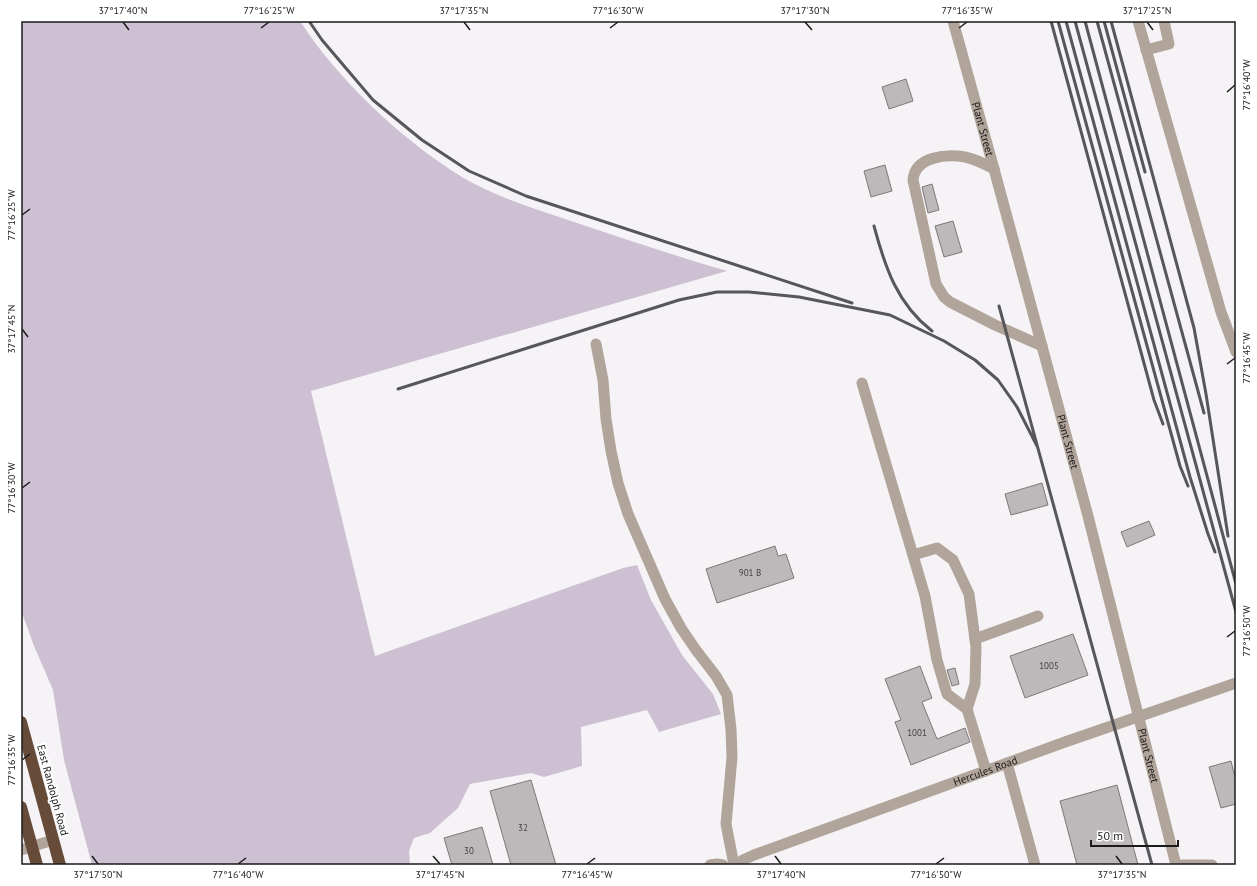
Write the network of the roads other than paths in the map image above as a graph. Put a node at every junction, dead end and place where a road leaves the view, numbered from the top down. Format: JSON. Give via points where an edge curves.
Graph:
{"nodes":[{"id":1,"x":953,"y":21,"type":"edge"},
{"id":2,"x":1138,"y":21,"type":"edge"},
{"id":3,"x":1164,"y":21,"type":"edge"},
{"id":4,"x":1146,"y":50,"type":"junction"},
{"id":5,"x":994,"y":169,"type":"junction"},
{"id":6,"x":596,"y":344,"type":"dead end"},
{"id":7,"x":1042,"y":346,"type":"junction"},
{"id":8,"x":1236,"y":352,"type":"edge"},
{"id":9,"x":862,"y":382,"type":"dead end"},
{"id":10,"x":913,"y":555,"type":"junction"},
{"id":11,"x":1038,"y":616,"type":"dead end"},
{"id":12,"x":975,"y":639,"type":"junction"},
{"id":13,"x":1236,"y":683,"type":"edge"},
{"id":14,"x":967,"y":709,"type":"junction"},
{"id":15,"x":1138,"y":717,"type":"junction"},
{"id":16,"x":21,"y":722,"type":"edge"},
{"id":17,"x":1007,"y":763,"type":"junction"},
{"id":18,"x":986,"y":771,"type":"junction"},
{"id":19,"x":21,"y":807,"type":"edge"},
{"id":20,"x":53,"y":840,"type":"junction"},
{"id":21,"x":26,"y":848,"type":"edge"},
{"id":22,"x":37,"y":865,"type":"edge"},
{"id":23,"x":60,"y":865,"type":"edge"},
{"id":24,"x":710,"y":865,"type":"edge"},
{"id":25,"x":723,"y":865,"type":"edge"},
{"id":26,"x":736,"y":865,"type":"edge"},
{"id":27,"x":1035,"y":865,"type":"edge"},
{"id":28,"x":1176,"y":865,"type":"edge"},
{"id":29,"x":1182,"y":865,"type":"edge"},
{"id":30,"x":1212,"y":865,"type":"edge"}],
"edges":[{"from":1,"to":5,"type":"street","name":"Plant Street"},
{"from":2,"to":4,"type":"street"},
{"from":3,"to":4,"type":"street","via":[[1170,44]]},
{"from":4,"to":8,"type":"street","via":[[1219,304]]},
{"from":5,"to":7,"type":"street","name":"Plant Street"},
{"from":5,"to":7,"type":"street","via":[[981,162],[950,156],[931,158],[917,168],[913,180],[936,284],[950,302],[995,326]]},
{"from":6,"to":26,"type":"street","via":[[604,380],[611,451],[628,514],[665,599],[681,628],[727,695],[732,757],[726,824]]},
{"from":7,"to":15,"type":"street","name":"Plant Street"},
{"from":9,"to":10,"type":"street"},
{"from":10,"to":12,"type":"street","via":[[937,548],[953,560],[969,594]]},
{"from":10,"to":14,"type":"street","via":[[947,694]]},
{"from":11,"to":12,"type":"street"},
{"from":12,"to":14,"type":"street","via":[[975,684]]},
{"from":13,"to":15,"type":"street","name":"Hercules Road"},
{"from":14,"to":18,"type":"street"},
{"from":15,"to":17,"type":"street","name":"Hercules Road"},
{"from":15,"to":28,"type":"street","name":"Plant Street"},
{"from":16,"to":20,"type":"highway","name":"East Randolph Road"},
{"from":17,"to":18,"type":"street","name":"Hercules Road"},
{"from":17,"to":27,"type":"street"},
{"from":18,"to":26,"type":"street","name":"Hercules Road","via":[[754,855]]},
{"from":19,"to":21,"type":"highway"},
{"from":20,"to":21,"type":"street"},
{"from":20,"to":23,"type":"highway","name":"East Randolph Road"},
{"from":21,"to":22,"type":"highway"},
{"from":24,"to":25,"type":"street"},
{"from":29,"to":30,"type":"street"}]}
